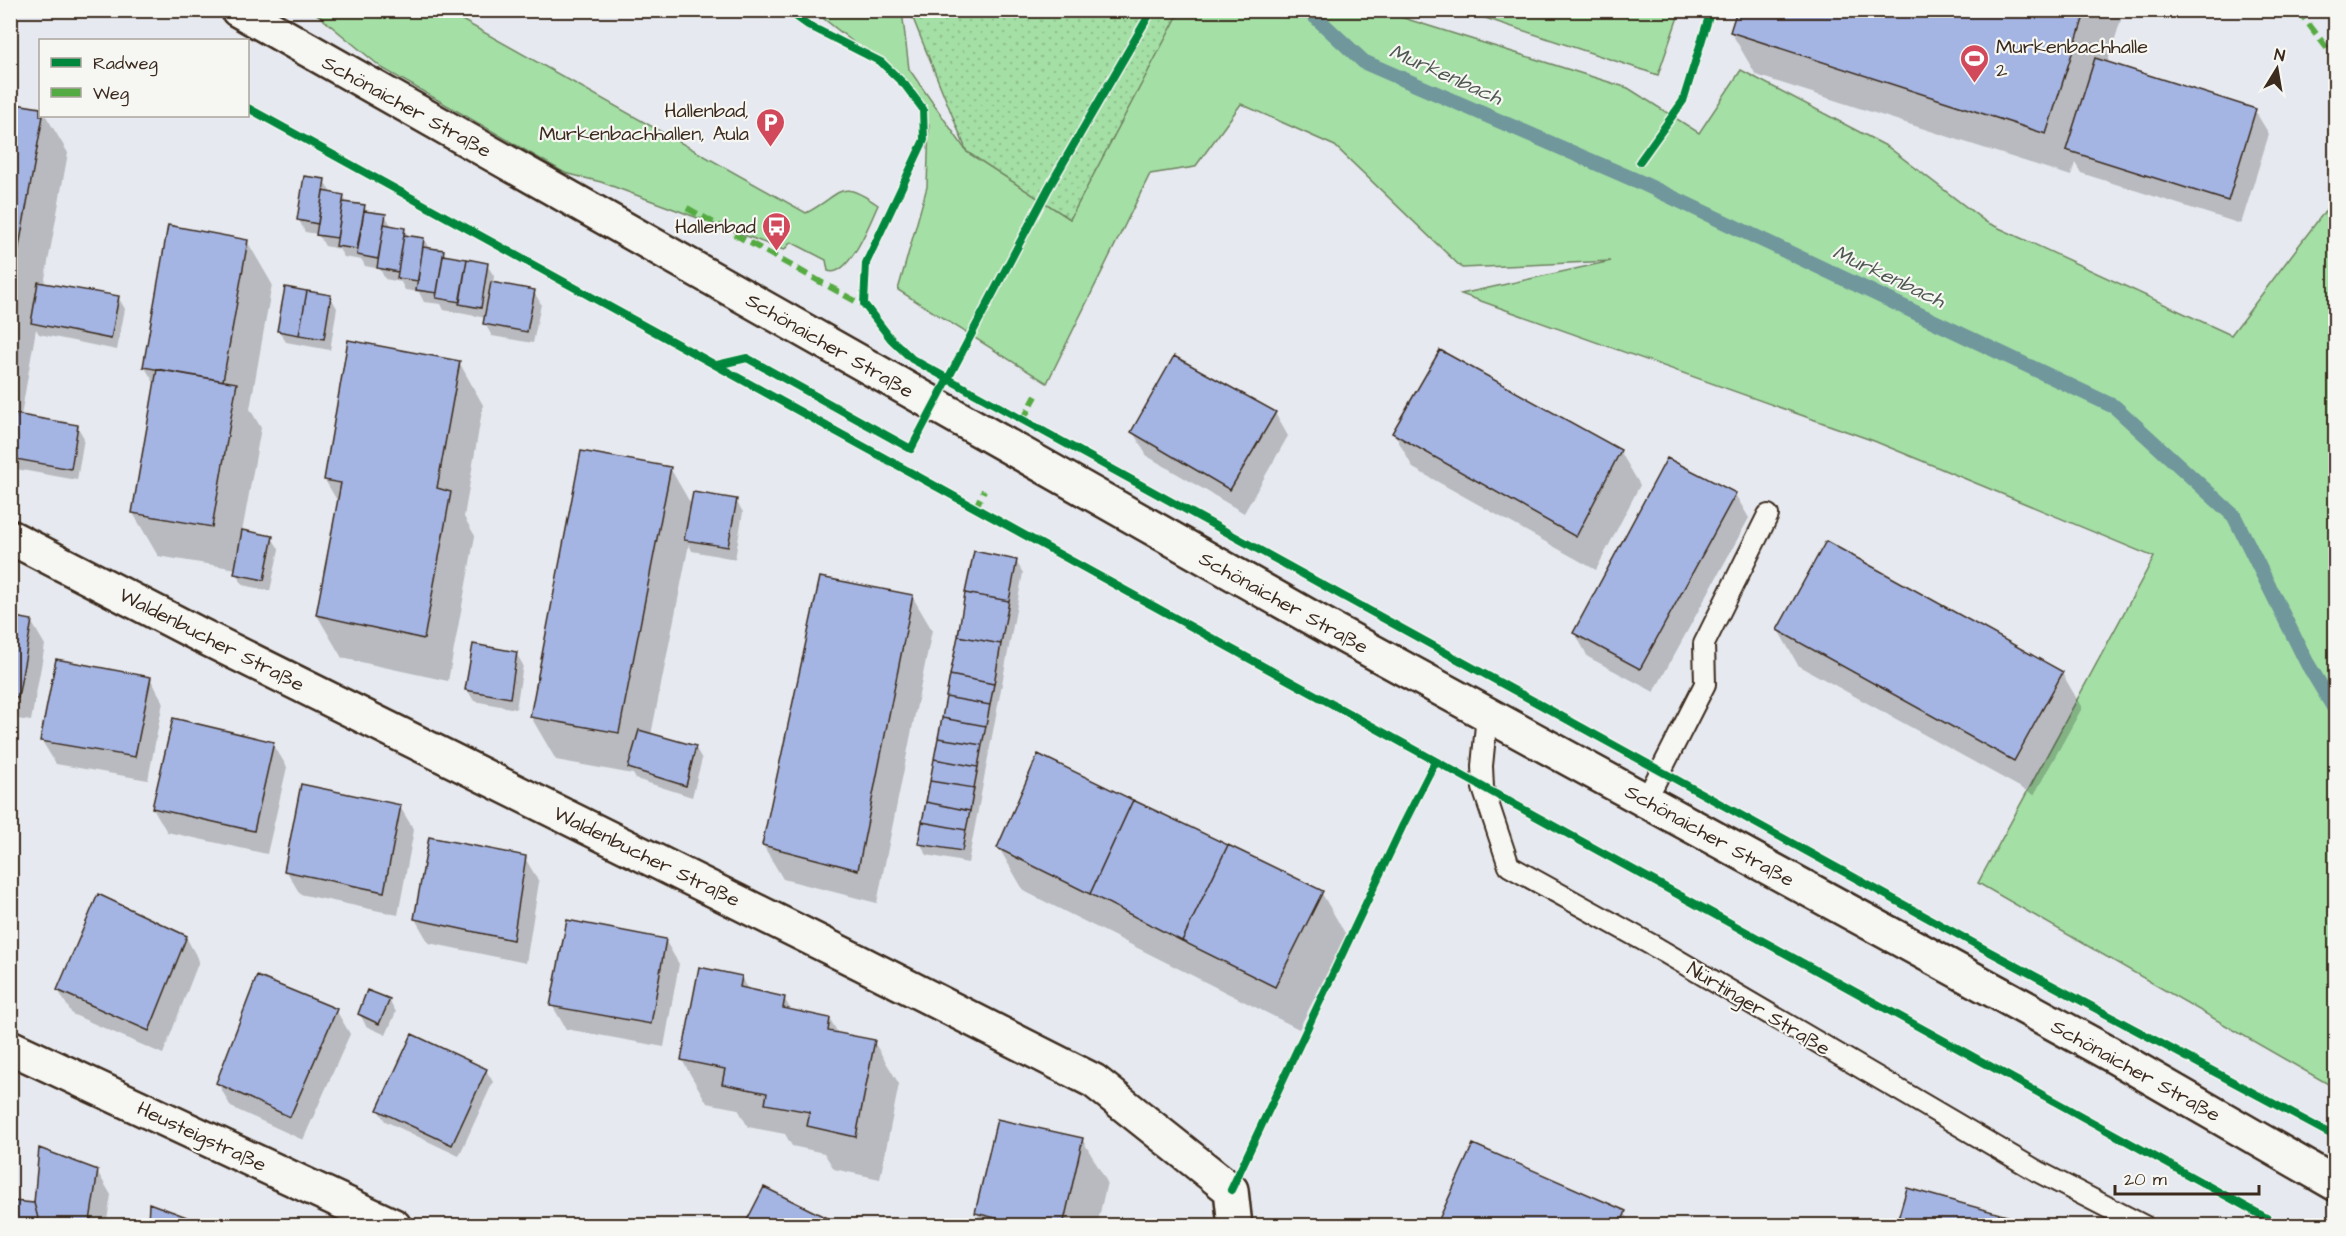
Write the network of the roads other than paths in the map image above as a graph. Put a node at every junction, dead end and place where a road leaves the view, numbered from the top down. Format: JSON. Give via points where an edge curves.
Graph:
{"nodes":[{"id":1,"x":238,"y":10,"type":"edge"},
{"id":2,"x":1768,"y":515,"type":"dead end"},
{"id":3,"x":10,"y":537,"type":"edge"},
{"id":4,"x":1487,"y":715,"type":"junction"},
{"id":5,"x":1646,"y":800,"type":"junction"},
{"id":6,"x":10,"y":1047,"type":"edge"},
{"id":7,"x":2336,"y":1184,"type":"edge"},
{"id":8,"x":394,"y":1226,"type":"edge"},
{"id":9,"x":1235,"y":1226,"type":"edge"},
{"id":10,"x":2144,"y":1226,"type":"edge"}],
"edges":[{"from":1,"to":4,"type":"main road","name":"Schönaicher Straße"},
{"from":2,"to":5,"type":"lane","via":[[1704,644],[1705,684]]},
{"from":3,"to":9,"type":"main road","name":"Waldenbucher Straße","via":[[1094,1081],[1231,1190]]},
{"from":4,"to":5,"type":"main road","name":"Schönaicher Straße"},
{"from":4,"to":10,"type":"lane","name":"Nürtinger Straße","via":[[1483,788],[1509,866],[1652,945],[2037,1171]]},
{"from":5,"to":7,"type":"main road","name":"Schönaicher Straße","via":[[2112,1055]]},
{"from":6,"to":8,"type":"main road","name":"Heusteigstraße"}]}
